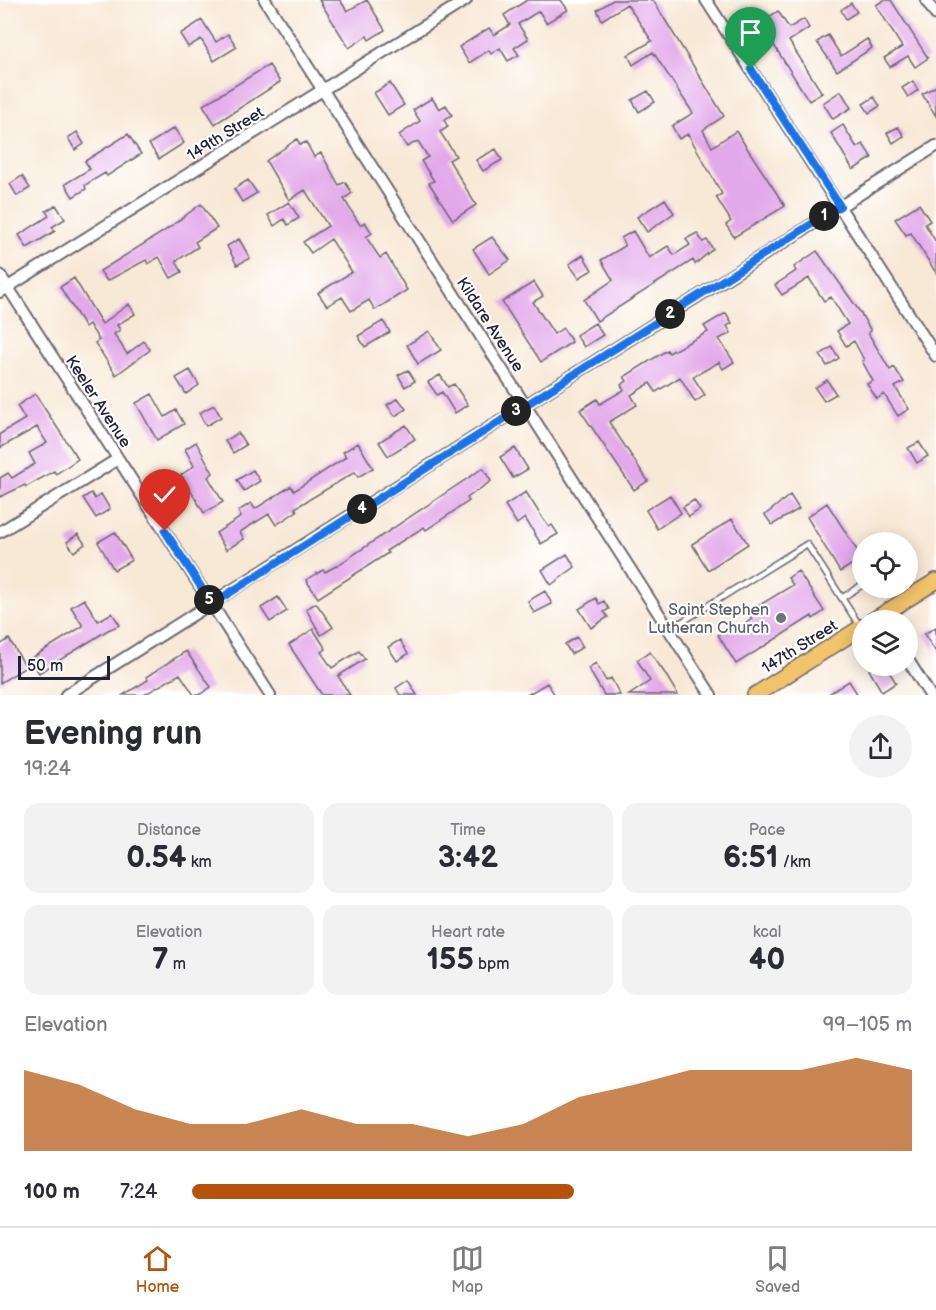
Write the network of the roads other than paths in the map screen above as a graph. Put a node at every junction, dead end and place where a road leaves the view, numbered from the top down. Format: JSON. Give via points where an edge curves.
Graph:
{"nodes":[{"id":1,"x":265,"y":0,"type":"edge"},
{"id":2,"x":466,"y":0,"type":"edge"},
{"id":3,"x":706,"y":0,"type":"edge"},
{"id":4,"x":926,"y":0,"type":"edge"},
{"id":5,"x":936,"y":15,"type":"edge"},
{"id":6,"x":322,"y":89,"type":"junction"},
{"id":7,"x":936,"y":146,"type":"edge"},
{"id":8,"x":840,"y":206,"type":"junction"},
{"id":9,"x":0,"y":275,"type":"edge"},
{"id":10,"x":4,"y":290,"type":"edge"},
{"id":11,"x":936,"y":356,"type":"edge"},
{"id":12,"x":524,"y":405,"type":"junction"},
{"id":13,"x":118,"y":459,"type":"junction"},
{"id":14,"x":0,"y":532,"type":"edge"},
{"id":15,"x":936,"y":581,"type":"edge"},
{"id":16,"x":852,"y":592,"type":"edge"},
{"id":17,"x":842,"y":598,"type":"junction"},
{"id":18,"x":212,"y":604,"type":"junction"},
{"id":19,"x":856,"y":610,"type":"edge"},
{"id":20,"x":891,"y":610,"type":"edge"},
{"id":21,"x":669,"y":630,"type":"junction"},
{"id":22,"x":852,"y":635,"type":"edge"},
{"id":23,"x":918,"y":676,"type":"edge"},
{"id":24,"x":66,"y":695,"type":"edge"},
{"id":25,"x":270,"y":695,"type":"edge"},
{"id":26,"x":711,"y":695,"type":"edge"},
{"id":27,"x":755,"y":695,"type":"edge"},
{"id":28,"x":930,"y":695,"type":"edge"}],
"edges":[{"from":1,"to":6,"type":"street","name":"Kildare Avenue"},
{"from":2,"to":6,"type":"street","name":"149th Street"},
{"from":3,"to":8,"type":"street"},
{"from":4,"to":5,"type":"street"},
{"from":6,"to":10,"type":"street","name":"149th Street"},
{"from":6,"to":12,"type":"street","name":"Kildare Avenue"},
{"from":7,"to":8,"type":"street"},
{"from":8,"to":11,"type":"street"},
{"from":8,"to":12,"type":"street"},
{"from":9,"to":10,"type":"street","name":"Keeler Avenue"},
{"from":10,"to":13,"type":"street","name":"Keeler Avenue"},
{"from":12,"to":18,"type":"street"},
{"from":12,"to":21,"type":"street","name":"Kildare Avenue"},
{"from":13,"to":14,"type":"street"},
{"from":13,"to":18,"type":"street","name":"Keeler Avenue"},
{"from":15,"to":20,"type":"main road","name":"147th Street"},
{"from":16,"to":17,"type":"lane"},
{"from":17,"to":19,"type":"lane"},
{"from":17,"to":21,"type":"lane","via":[[807,544]]},
{"from":18,"to":24,"type":"street"},
{"from":18,"to":25,"type":"street","name":"Keeler Avenue"},
{"from":21,"to":26,"type":"street","name":"Kildare Avenue"},
{"from":22,"to":27,"type":"main road","name":"147th Street"},
{"from":23,"to":28,"type":"street"}]}
